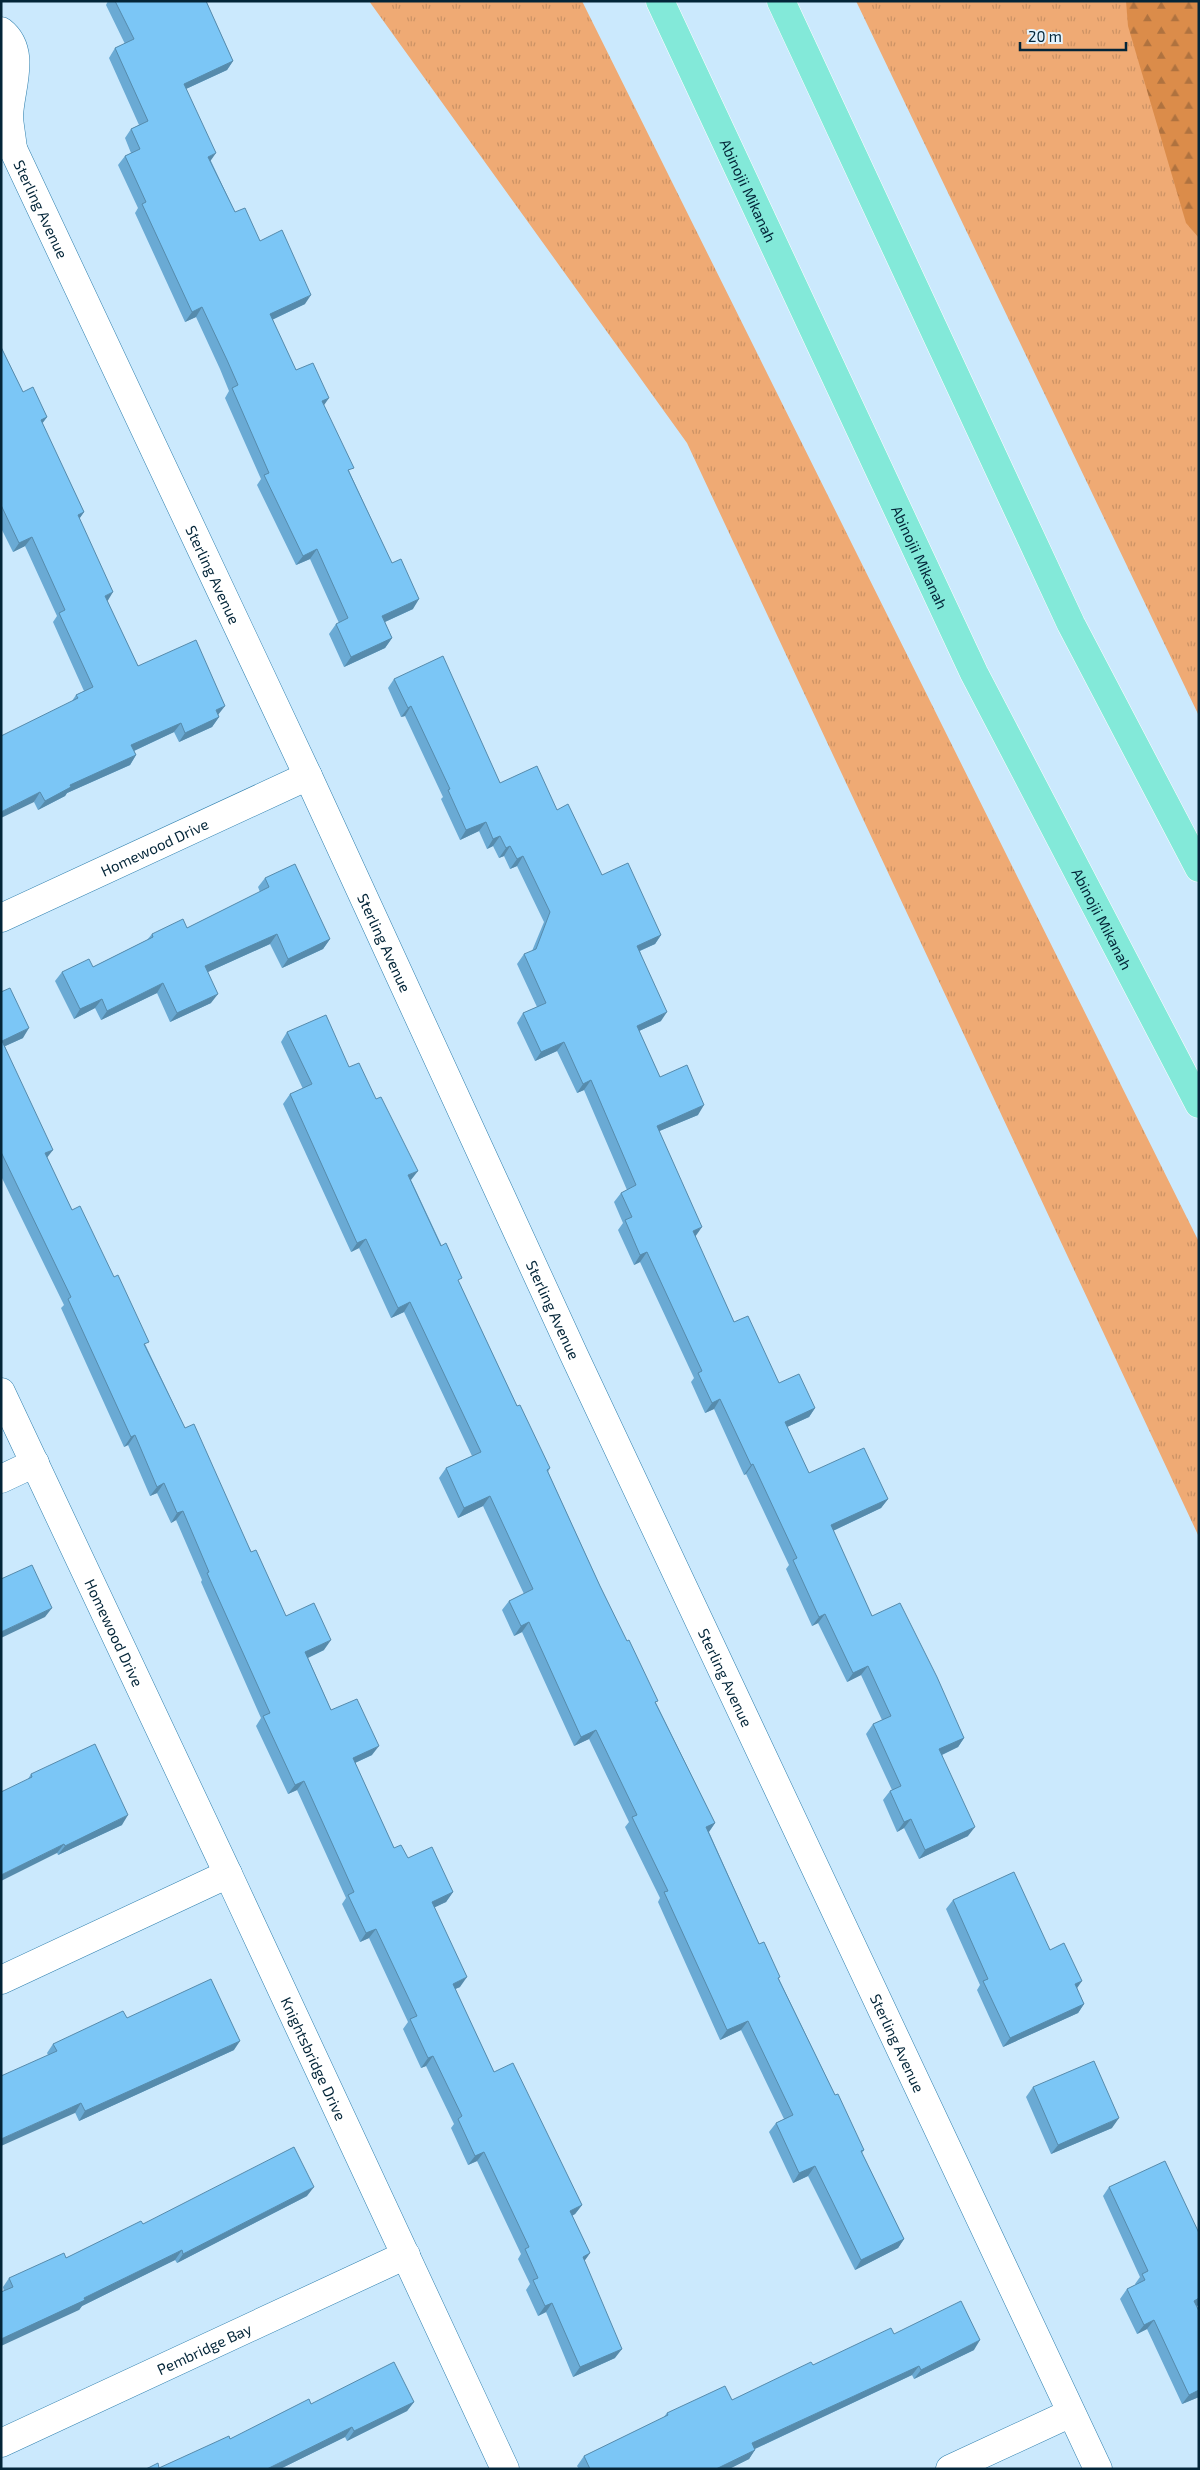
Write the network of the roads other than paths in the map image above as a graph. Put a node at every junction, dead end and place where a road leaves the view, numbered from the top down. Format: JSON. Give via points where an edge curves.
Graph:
{"nodes":[{"id":1,"x":660,"y":1,"type":"edge"},
{"id":2,"x":781,"y":1,"type":"edge"},
{"id":3,"x":1,"y":31,"type":"edge"},
{"id":4,"x":7,"y":140,"type":"edge"},
{"id":5,"x":308,"y":776,"type":"junction"},
{"id":6,"x":1199,"y":868,"type":"edge"},
{"id":7,"x":1,"y":918,"type":"edge"},
{"id":8,"x":1199,"y":1104,"type":"edge"},
{"id":9,"x":1,"y":1392,"type":"edge"},
{"id":10,"x":35,"y":1463,"type":"junction"},
{"id":11,"x":1,"y":1479,"type":"edge"},
{"id":12,"x":228,"y":1874,"type":"junction"},
{"id":13,"x":1,"y":1980,"type":"edge"},
{"id":14,"x":406,"y":2255,"type":"junction"},
{"id":15,"x":1071,"y":2413,"type":"junction"},
{"id":16,"x":1,"y":2443,"type":"edge"},
{"id":17,"x":505,"y":2469,"type":"edge"},
{"id":18,"x":950,"y":2469,"type":"edge"},
{"id":19,"x":1098,"y":2469,"type":"edge"}],
"edges":[{"from":1,"to":8,"type":"main road","name":"Abinojii Mikanah","via":[[974,673]]},
{"from":2,"to":6,"type":"main road","via":[[1071,624]]},
{"from":3,"to":4,"type":"street","name":"Sterling Avenue","via":[[13,45],[16,63]]},
{"from":4,"to":5,"type":"street","name":"Sterling Avenue"},
{"from":5,"to":7,"type":"street","name":"Homewood Drive"},
{"from":5,"to":15,"type":"street","name":"Sterling Avenue","via":[[574,1355]]},
{"from":9,"to":10,"type":"street","name":"Homewood Drive"},
{"from":10,"to":11,"type":"street"},
{"from":10,"to":12,"type":"street","name":"Homewood Drive"},
{"from":12,"to":13,"type":"street"},
{"from":12,"to":14,"type":"street","name":"Knightsbridge Drive"},
{"from":14,"to":16,"type":"street","name":"Pembridge Bay"},
{"from":14,"to":17,"type":"street","name":"Knightsbridge Drive"},
{"from":15,"to":18,"type":"street"},
{"from":15,"to":19,"type":"street","name":"Sterling Avenue"}]}
